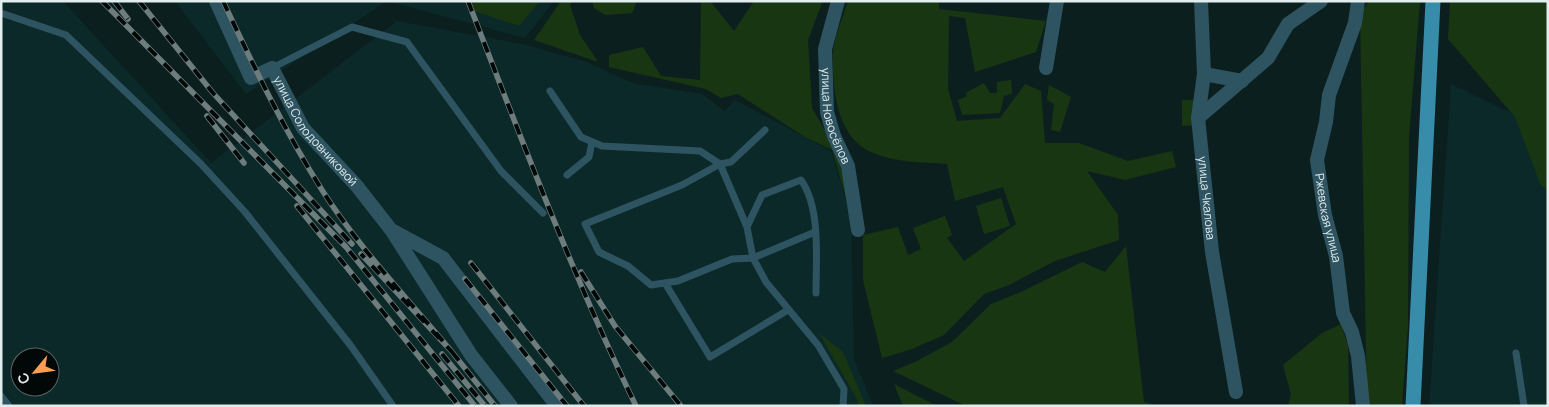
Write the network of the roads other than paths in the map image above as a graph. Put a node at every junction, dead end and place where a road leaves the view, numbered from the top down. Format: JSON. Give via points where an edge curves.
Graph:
{"nodes":[{"id":1,"x":216,"y":1,"type":"edge"},
{"id":2,"x":838,"y":1,"type":"edge"},
{"id":3,"x":1057,"y":1,"type":"edge"},
{"id":4,"x":1201,"y":1,"type":"edge"},
{"id":5,"x":1321,"y":1,"type":"edge"},
{"id":6,"x":1358,"y":1,"type":"edge"},
{"id":7,"x":1433,"y":1,"type":"edge"},
{"id":8,"x":1,"y":14,"type":"edge"},
{"id":9,"x":272,"y":68,"type":"junction"},
{"id":10,"x":1046,"y":68,"type":"dead end"},
{"id":11,"x":1204,"y":74,"type":"junction"},
{"id":12,"x":1242,"y":81,"type":"junction"},
{"id":13,"x":550,"y":91,"type":"dead end"},
{"id":14,"x":1198,"y":118,"type":"junction"},
{"id":15,"x":765,"y":130,"type":"dead end"},
{"id":16,"x":592,"y":142,"type":"junction"},
{"id":17,"x":720,"y":164,"type":"junction"},
{"id":18,"x":567,"y":175,"type":"dead end"},
{"id":19,"x":543,"y":213,"type":"dead end"},
{"id":20,"x":747,"y":227,"type":"junction"},
{"id":21,"x":858,"y":230,"type":"dead end"},
{"id":22,"x":392,"y":231,"type":"junction"},
{"id":23,"x":815,"y":232,"type":"junction"},
{"id":24,"x":753,"y":258,"type":"junction"},
{"id":25,"x":665,"y":283,"type":"junction"},
{"id":26,"x":816,"y":293,"type":"dead end"},
{"id":27,"x":788,"y":310,"type":"junction"},
{"id":28,"x":1516,"y":354,"type":"dead end"},
{"id":29,"x":1236,"y":392,"type":"dead end"},
{"id":30,"x":1,"y":396,"type":"edge"},
{"id":31,"x":8,"y":406,"type":"edge"},
{"id":32,"x":393,"y":406,"type":"edge"},
{"id":33,"x":511,"y":406,"type":"edge"},
{"id":34,"x":557,"y":406,"type":"edge"},
{"id":35,"x":843,"y":406,"type":"edge"},
{"id":36,"x":1363,"y":406,"type":"edge"},
{"id":37,"x":1413,"y":406,"type":"edge"},
{"id":38,"x":1524,"y":406,"type":"edge"}],
"edges":[{"from":1,"to":9,"type":"street","name":"улица Солодовниковой","via":[[252,78]]},
{"from":2,"to":21,"type":"street","name":"улица Новосёлов","via":[[825,49],[827,112],[848,166]]},
{"from":3,"to":10,"type":"street"},
{"from":4,"to":11,"type":"street","name":"улица Чкалова"},
{"from":5,"to":12,"type":"street","via":[[1288,24],[1268,58]]},
{"from":6,"to":36,"type":"street","name":"Ржевская улица","via":[[1355,23],[1329,95],[1317,160],[1325,215],[1336,256],[1343,314],[1358,356]]},
{"from":7,"to":37,"type":"main road"},
{"from":8,"to":32,"type":"lane","via":[[66,35],[201,164],[246,212],[351,346]]},
{"from":9,"to":19,"type":"lane","via":[[352,27],[407,42],[501,171]]},
{"from":9,"to":22,"type":"street","name":"улица Солодовниковой","via":[[302,128],[356,185]]},
{"from":11,"to":12,"type":"street"},
{"from":11,"to":14,"type":"street","name":"улица Чкалова"},
{"from":12,"to":14,"type":"street"},
{"from":13,"to":16,"type":"lane","via":[[581,137]]},
{"from":14,"to":29,"type":"street","name":"улица Чкалова","via":[[1212,252]]},
{"from":15,"to":17,"type":"lane","via":[[731,162]]},
{"from":16,"to":17,"type":"lane","via":[[602,146],[700,151]]},
{"from":16,"to":18,"type":"lane","via":[[589,157]]},
{"from":17,"to":20,"type":"lane"},
{"from":17,"to":25,"type":"lane","via":[[682,185],[584,224],[599,252],[628,266],[651,285]]},
{"from":20,"to":23,"type":"lane","via":[[762,195],[801,180],[810,192]]},
{"from":20,"to":24,"type":"lane"},
{"from":22,"to":33,"type":"street","name":"улица Солодовниковой","via":[[471,355]]},
{"from":22,"to":34,"type":"street","name":"улица Солодовниковой","via":[[443,258]]},
{"from":23,"to":24,"type":"lane"},
{"from":23,"to":26,"type":"lane"},
{"from":24,"to":25,"type":"lane","via":[[732,259]]},
{"from":24,"to":27,"type":"lane","via":[[766,282]]},
{"from":25,"to":27,"type":"lane","via":[[710,357]]},
{"from":27,"to":35,"type":"lane","via":[[818,345],[844,389]]},
{"from":28,"to":38,"type":"lane"},
{"from":30,"to":31,"type":"lane"}]}
